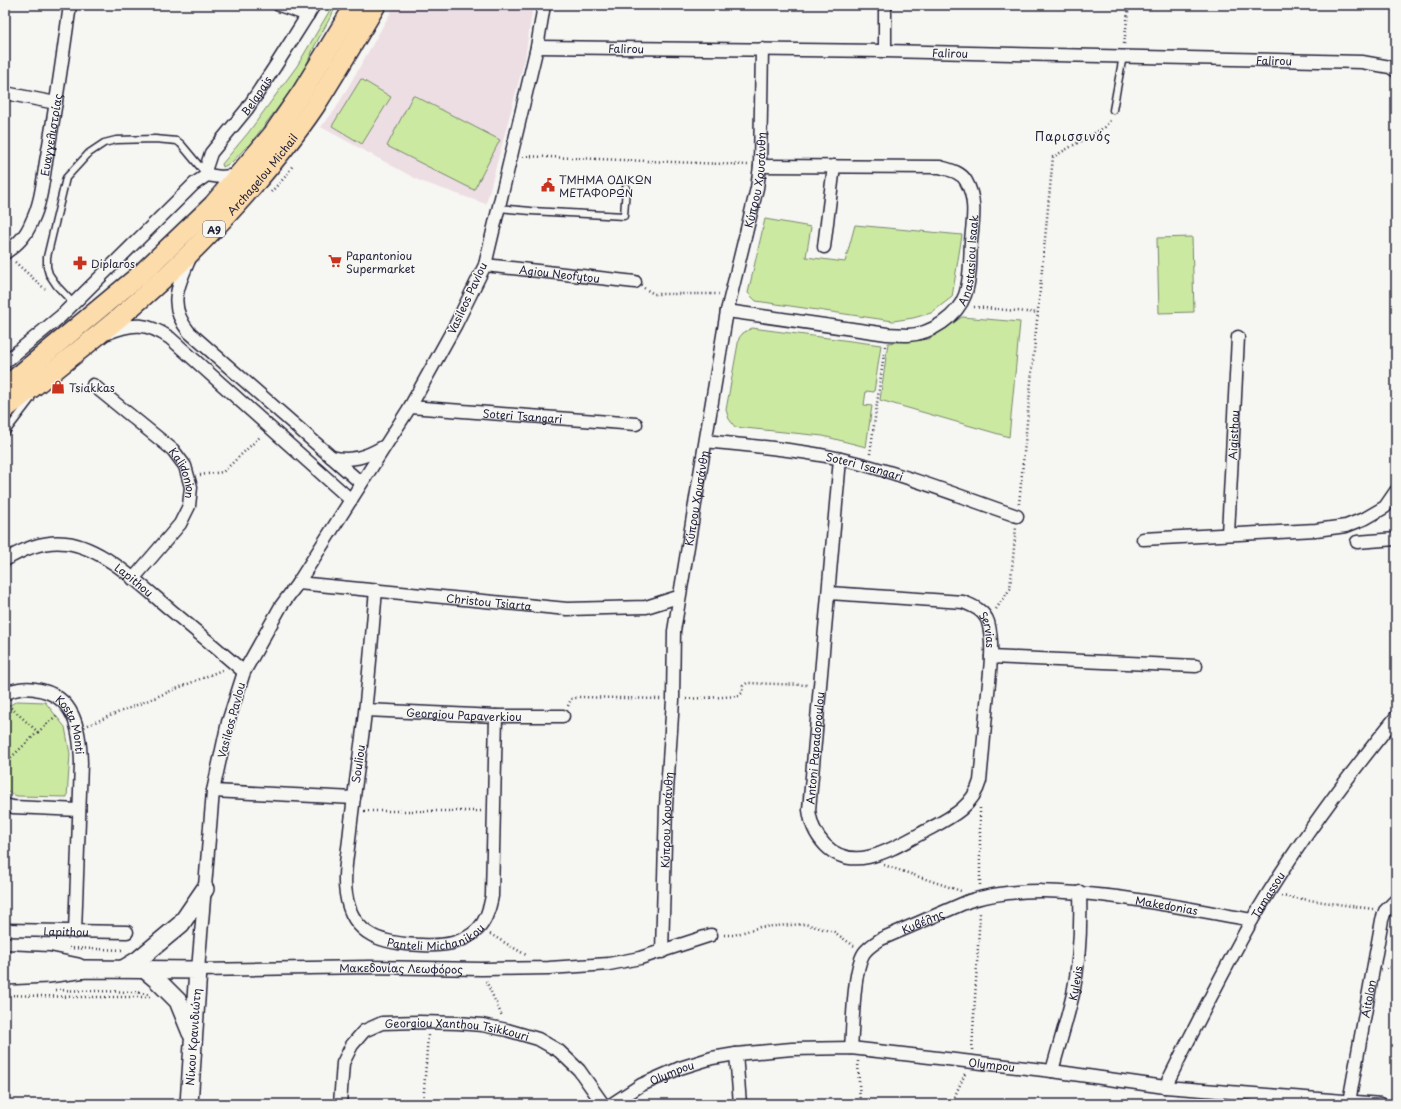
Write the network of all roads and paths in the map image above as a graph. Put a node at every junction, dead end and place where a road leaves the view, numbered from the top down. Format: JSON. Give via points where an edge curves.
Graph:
{"nodes":[{"id":1,"x":70,"y":5,"type":"edge"},
{"id":2,"x":279,"y":5,"type":"edge"},
{"id":3,"x":355,"y":5,"type":"edge"},
{"id":4,"x":376,"y":5,"type":"edge"},
{"id":5,"x":544,"y":5,"type":"edge"},
{"id":6,"x":885,"y":5,"type":"edge"},
{"id":7,"x":1128,"y":5,"type":"edge"},
{"id":8,"x":311,"y":10,"type":"edge"},
{"id":9,"x":537,"y":47,"type":"junction"},
{"id":10,"x":762,"y":49,"type":"junction"},
{"id":11,"x":885,"y":50,"type":"junction"},
{"id":12,"x":1123,"y":56,"type":"junction"},
{"id":13,"x":1396,"y":71,"type":"edge"},
{"id":14,"x":5,"y":93,"type":"edge"},
{"id":15,"x":56,"y":103,"type":"junction"},
{"id":16,"x":1113,"y":110,"type":"joint"},
{"id":17,"x":511,"y":156,"type":"junction"},
{"id":18,"x":760,"y":166,"type":"junction"},
{"id":19,"x":834,"y":166,"type":"junction"},
{"id":20,"x":207,"y":175,"type":"junction"},
{"id":21,"x":239,"y":175,"type":"junction"},
{"id":22,"x":626,"y":187,"type":"dead end"},
{"id":23,"x":498,"y":208,"type":"junction"},
{"id":24,"x":824,"y":247,"type":"dead end"},
{"id":25,"x":194,"y":250,"type":"junction"},
{"id":26,"x":8,"y":256,"type":"edge"},
{"id":27,"x":485,"y":265,"type":"junction"},
{"id":28,"x":635,"y":282,"type":"joint"},
{"id":29,"x":730,"y":294,"type":"junction"},
{"id":30,"x":71,"y":306,"type":"junction"},
{"id":31,"x":959,"y":306,"type":"junction"},
{"id":32,"x":727,"y":311,"type":"junction"},
{"id":33,"x":1038,"y":313,"type":"junction"},
{"id":34,"x":886,"y":334,"type":"junction"},
{"id":35,"x":1238,"y":337,"type":"dead end"},
{"id":36,"x":90,"y":341,"type":"junction"},
{"id":37,"x":5,"y":362,"type":"edge"},
{"id":38,"x":48,"y":375,"type":"junction"},
{"id":39,"x":93,"y":385,"type":"dead end"},
{"id":40,"x":5,"y":387,"type":"edge"},
{"id":41,"x":410,"y":407,"type":"junction"},
{"id":42,"x":5,"y":409,"type":"edge"},
{"id":43,"x":636,"y":424,"type":"dead end"},
{"id":44,"x":270,"y":428,"type":"junction"},
{"id":45,"x":5,"y":433,"type":"edge"},
{"id":46,"x":14,"y":436,"type":"dead end"},
{"id":47,"x":706,"y":441,"type":"junction"},
{"id":48,"x":386,"y":445,"type":"junction"},
{"id":49,"x":5,"y":448,"type":"edge"},
{"id":50,"x":331,"y":457,"type":"junction"},
{"id":51,"x":840,"y":459,"type":"junction"},
{"id":52,"x":869,"y":466,"type":"junction"},
{"id":53,"x":189,"y":477,"type":"junction"},
{"id":54,"x":361,"y":483,"type":"junction"},
{"id":55,"x":1396,"y":491,"type":"edge"},
{"id":56,"x":351,"y":500,"type":"junction"},
{"id":57,"x":1017,"y":516,"type":"junction"},
{"id":58,"x":1228,"y":534,"type":"junction"},
{"id":59,"x":1143,"y":539,"type":"dead end"},
{"id":60,"x":1396,"y":539,"type":"edge"},
{"id":61,"x":1357,"y":542,"type":"dead end"},
{"id":62,"x":5,"y":560,"type":"edge"},
{"id":63,"x":133,"y":579,"type":"junction"},
{"id":64,"x":298,"y":583,"type":"junction"},
{"id":65,"x":376,"y":590,"type":"junction"},
{"id":66,"x":829,"y":592,"type":"junction"},
{"id":67,"x":678,"y":597,"type":"junction"},
{"id":68,"x":987,"y":622,"type":"junction"},
{"id":69,"x":991,"y":658,"type":"junction"},
{"id":70,"x":1196,"y":666,"type":"dead end"},
{"id":71,"x":240,"y":668,"type":"junction"},
{"id":72,"x":820,"y":686,"type":"junction"},
{"id":73,"x":5,"y":694,"type":"edge"},
{"id":74,"x":673,"y":700,"type":"junction"},
{"id":75,"x":5,"y":702,"type":"edge"},
{"id":76,"x":67,"y":706,"type":"junction"},
{"id":77,"x":366,"y":710,"type":"junction"},
{"id":78,"x":496,"y":716,"type":"junction"},
{"id":79,"x":563,"y":716,"type":"joint"},
{"id":80,"x":1396,"y":717,"type":"edge"},
{"id":81,"x":78,"y":729,"type":"junction"},
{"id":82,"x":38,"y":732,"type":"junction"},
{"id":83,"x":5,"y":763,"type":"edge"},
{"id":84,"x":980,"y":781,"type":"junction"},
{"id":85,"x":213,"y":791,"type":"junction"},
{"id":86,"x":354,"y":798,"type":"junction"},
{"id":87,"x":5,"y":805,"type":"edge"},
{"id":88,"x":79,"y":810,"type":"junction"},
{"id":89,"x":352,"y":811,"type":"junction"},
{"id":90,"x":494,"y":811,"type":"junction"},
{"id":91,"x":863,"y":858,"type":"junction"},
{"id":92,"x":205,"y":888,"type":"junction"},
{"id":93,"x":1080,"y":892,"type":"junction"},
{"id":94,"x":1268,"y":895,"type":"junction"},
{"id":95,"x":980,"y":898,"type":"junction"},
{"id":96,"x":1396,"y":900,"type":"edge"},
{"id":97,"x":1386,"y":911,"type":"junction"},
{"id":98,"x":1252,"y":920,"type":"junction"},
{"id":99,"x":479,"y":928,"type":"junction"},
{"id":100,"x":5,"y":930,"type":"edge"},
{"id":101,"x":75,"y":932,"type":"junction"},
{"id":102,"x":127,"y":932,"type":"dead end"},
{"id":103,"x":711,"y":935,"type":"joint"},
{"id":104,"x":65,"y":948,"type":"dead end"},
{"id":105,"x":131,"y":950,"type":"dead end"},
{"id":106,"x":662,"y":952,"type":"junction"},
{"id":107,"x":864,"y":952,"type":"junction"},
{"id":108,"x":5,"y":959,"type":"edge"},
{"id":109,"x":549,"y":968,"type":"junction"},
{"id":110,"x":86,"y":969,"type":"junction"},
{"id":111,"x":123,"y":969,"type":"junction"},
{"id":112,"x":481,"y":969,"type":"junction"},
{"id":113,"x":144,"y":970,"type":"junction"},
{"id":114,"x":198,"y":970,"type":"junction"},
{"id":115,"x":5,"y":976,"type":"edge"},
{"id":116,"x":51,"y":990,"type":"dead end"},
{"id":117,"x":136,"y":992,"type":"dead end"},
{"id":118,"x":5,"y":995,"type":"edge"},
{"id":119,"x":154,"y":997,"type":"dead end"},
{"id":120,"x":429,"y":1022,"type":"junction"},
{"id":121,"x":507,"y":1030,"type":"junction"},
{"id":122,"x":193,"y":1039,"type":"junction"},
{"id":123,"x":851,"y":1048,"type":"junction"},
{"id":124,"x":736,"y":1054,"type":"junction"},
{"id":125,"x":971,"y":1062,"type":"junction"},
{"id":126,"x":1052,"y":1071,"type":"junction"},
{"id":127,"x":1165,"y":1087,"type":"junction"},
{"id":128,"x":1349,"y":1102,"type":"junction"},
{"id":129,"x":189,"y":1104,"type":"edge"},
{"id":130,"x":340,"y":1104,"type":"edge"},
{"id":131,"x":423,"y":1104,"type":"edge"},
{"id":132,"x":603,"y":1104,"type":"edge"},
{"id":133,"x":612,"y":1104,"type":"edge"},
{"id":134,"x":740,"y":1104,"type":"edge"},
{"id":135,"x":860,"y":1104,"type":"edge"},
{"id":136,"x":951,"y":1104,"type":"edge"},
{"id":137,"x":1381,"y":1104,"type":"edge"}],
"edges":[{"from":1,"to":15,"type":"street","name":"Ευαγγελιστρίας"},
{"from":2,"to":8,"type":"street","name":"Belapais"},
{"from":3,"to":21,"type":"main road","name":"Archagelou Michail","number":"A9","via":[[302,92],[273,134]]},
{"from":4,"to":25,"type":"main road","name":"Archagelou Michail","number":"A9","via":[[314,106],[290,139],[239,202]]},
{"from":5,"to":9,"type":"street","name":"Vasileos Pavlou"},
{"from":6,"to":11,"type":"street"},
{"from":7,"to":12,"type":"path"},
{"from":8,"to":20,"type":"street","name":"Belapais","via":[[247,109],[211,153],[206,168]]},
{"from":9,"to":10,"type":"street","name":"Falirou"},
{"from":9,"to":17,"type":"street","name":"Vasileos Pavlou"},
{"from":10,"to":11,"type":"street","name":"Falirou"},
{"from":10,"to":18,"type":"street","name":"Κύπρου Χρυσάνθη"},
{"from":11,"to":12,"type":"street","name":"Falirou"},
{"from":12,"to":13,"type":"street","name":"Falirou","via":[[1362,62],[1390,67]]},
{"from":12,"to":16,"type":"lane"},
{"from":14,"to":15,"type":"street"},
{"from":15,"to":26,"type":"street","name":"Ευαγγελιστρίας","via":[[39,201],[26,233]]},
{"from":16,"to":33,"type":"path","via":[[1105,127],[1053,157]]},
{"from":17,"to":18,"type":"path"},
{"from":17,"to":23,"type":"street","name":"Vasileos Pavlou"},
{"from":18,"to":19,"type":"street","name":"Anastasiou Isaak"},
{"from":18,"to":29,"type":"street","name":"Κύπρου Χρυσάνθη","via":[[757,188]]},
{"from":19,"to":24,"type":"street"},
{"from":19,"to":31,"type":"street","name":"Anastasiou Isaak","via":[[940,167],[961,175],[966,180],[972,194],[974,210],[968,282],[965,296]]},
{"from":20,"to":21,"type":"street"},
{"from":20,"to":30,"type":"street","via":[[183,194]]},
{"from":20,"to":30,"type":"lane","via":[[181,144],[167,139],[116,140],[104,143],[89,153],[66,178],[47,257],[49,274]]},
{"from":21,"to":40,"type":"main road","name":"Archagelou Michail","number":"A9","via":[[213,205],[141,274]]},
{"from":22,"to":23,"type":"lane","via":[[624,216]]},
{"from":23,"to":27,"type":"street","name":"Vasileos Pavlou"},
{"from":25,"to":36,"type":"main road","name":"Archagelou Michail","number":"A9"},
{"from":25,"to":50,"type":"street","via":[[177,287],[177,308],[183,325]]},
{"from":26,"to":30,"type":"path"},
{"from":27,"to":28,"type":"street","name":"Agiou Neofytou"},
{"from":27,"to":41,"type":"street","name":"Vasileos Pavlou"},
{"from":28,"to":29,"type":"path","via":[[654,294]]},
{"from":29,"to":32,"type":"street","name":"Κύπρου Χρυσάνθη"},
{"from":30,"to":37,"type":"street"},
{"from":31,"to":33,"type":"path"},
{"from":31,"to":34,"type":"street","name":"Anastasiou Isaak","via":[[932,329],[909,335]]},
{"from":32,"to":34,"type":"street","name":"Anastasiou Isaak"},
{"from":32,"to":47,"type":"street","name":"Κύπρου Χρυσάνθη"},
{"from":33,"to":57,"type":"path"},
{"from":34,"to":52,"type":"path"},
{"from":35,"to":58,"type":"street","name":"Aigisthou"},
{"from":36,"to":38,"type":"main road","name":"Archagelou Michail","number":"A9"},
{"from":36,"to":44,"type":"street","via":[[126,326],[141,326],[161,332]]},
{"from":38,"to":42,"type":"main road","name":"Archagelou Michail","number":"A9"},
{"from":38,"to":45,"type":"lane"},
{"from":39,"to":53,"type":"street","name":"Kalidonion","via":[[173,450],[185,466]]},
{"from":41,"to":43,"type":"street","name":"Soteri Tsangari"},
{"from":41,"to":48,"type":"street","name":"Vasileos Pavlou"},
{"from":44,"to":53,"type":"path","via":[[223,472]]},
{"from":44,"to":56,"type":"street"},
{"from":46,"to":49,"type":"path"},
{"from":47,"to":51,"type":"street","name":"Soteri Tsangari"},
{"from":47,"to":67,"type":"street","name":"Κύπρου Χρυσάνθη"},
{"from":48,"to":50,"type":"street","via":[[370,455],[359,458],[342,460]]},
{"from":48,"to":54,"type":"street","name":"Vasileos Pavlou"},
{"from":50,"to":54,"type":"street"},
{"from":51,"to":52,"type":"street","name":"Soteri Tsangari"},
{"from":51,"to":66,"type":"street","name":"Antoni Papadopoulou"},
{"from":52,"to":57,"type":"street","name":"Soteri Tsangari"},
{"from":53,"to":63,"type":"street","name":"Kalidonion","via":[[190,506],[180,524]]},
{"from":54,"to":56,"type":"street","name":"Vasileos Pavlou"},
{"from":55,"to":58,"type":"street","via":[[1384,507],[1346,526]]},
{"from":56,"to":64,"type":"street","name":"Vasileos Pavlou"},
{"from":57,"to":68,"type":"path","via":[[1010,589]]},
{"from":58,"to":59,"type":"street"},
{"from":60,"to":61,"type":"street"},
{"from":62,"to":63,"type":"street","name":"Lapithou","via":[[26,548],[64,542],[98,554]]},
{"from":63,"to":71,"type":"street","name":"Lapithou"},
{"from":64,"to":65,"type":"street","name":"Christou Tsiarta"},
{"from":64,"to":71,"type":"street","name":"Vasileos Pavlou"},
{"from":65,"to":67,"type":"street","name":"Christou Tsiarta","via":[[567,609],[646,607]]},
{"from":65,"to":77,"type":"street","name":"Souliou"},
{"from":66,"to":68,"type":"street","name":"Servias","via":[[963,602],[983,613]]},
{"from":66,"to":72,"type":"street","name":"Antoni Papadopoulou"},
{"from":67,"to":74,"type":"street","name":"Κύπρου Χρυσάνθη","via":[[674,631]]},
{"from":68,"to":69,"type":"street","name":"Servias"},
{"from":69,"to":70,"type":"street"},
{"from":69,"to":84,"type":"street","name":"Servias"},
{"from":71,"to":81,"type":"path"},
{"from":71,"to":85,"type":"street","name":"Vasileos Pavlou"},
{"from":72,"to":74,"type":"path","via":[[747,683],[739,696]]},
{"from":72,"to":91,"type":"street","name":"Antoni Papadopoulou","via":[[810,822],[813,830],[830,850],[850,858]]},
{"from":73,"to":76,"type":"street","name":"Kosta Monti","via":[[31,688],[53,693]]},
{"from":74,"to":79,"type":"path","via":[[579,697],[571,700]]},
{"from":74,"to":106,"type":"street","name":"Κύπρου Χρυσάνθη","via":[[666,806]]},
{"from":75,"to":82,"type":"path"},
{"from":76,"to":81,"type":"street","name":"Kosta Monti"},
{"from":76,"to":82,"type":"path"},
{"from":77,"to":78,"type":"street","name":"Georgiou Papaverkiou"},
{"from":77,"to":86,"type":"street","name":"Souliou"},
{"from":78,"to":79,"type":"street","name":"Georgiou Papaverkiou"},
{"from":78,"to":90,"type":"street","name":"Panteli Michanikou"},
{"from":80,"to":94,"type":"street","name":"Tamassou","via":[[1336,793]]},
{"from":81,"to":88,"type":"street","name":"Kosta Monti","via":[[81,763]]},
{"from":82,"to":83,"type":"path"},
{"from":84,"to":91,"type":"street","name":"Antoni Papadopoulou","via":[[973,798],[955,814],[891,850]]},
{"from":84,"to":95,"type":"path"},
{"from":85,"to":86,"type":"street","name":"Souliou"},
{"from":85,"to":92,"type":"street","name":"Vasileos Pavlou"},
{"from":86,"to":89,"type":"street","name":"Panteli Michanikou"},
{"from":87,"to":88,"type":"street","via":[[13,808]]},
{"from":88,"to":101,"type":"street","name":"Kosta Monti"},
{"from":89,"to":90,"type":"path"},
{"from":89,"to":99,"type":"street","name":"Panteli Michanikou","via":[[345,892],[353,918],[359,925],[383,941],[429,946],[464,940]]},
{"from":90,"to":99,"type":"street","name":"Panteli Michanikou","via":[[492,896],[490,907]]},
{"from":91,"to":95,"type":"path"},
{"from":92,"to":111,"type":"main road","via":[[181,924],[138,960]]},
{"from":92,"to":114,"type":"street","name":"Vasileos Pavlou"},
{"from":93,"to":95,"type":"street","name":"Κυβέλης","via":[[1038,890]]},
{"from":93,"to":98,"type":"street","name":"Makedonias"},
{"from":93,"to":126,"type":"street","name":"Kylevis","via":[[1081,922],[1075,981]]},
{"from":94,"to":97,"type":"path"},
{"from":94,"to":98,"type":"street","name":"Tamassou"},
{"from":95,"to":107,"type":"street","name":"Κυβέλης","via":[[881,939]]},
{"from":95,"to":125,"type":"path"},
{"from":96,"to":97,"type":"street","name":"Aitolon"},
{"from":97,"to":128,"type":"street","name":"Aitolon","via":[[1382,920]]},
{"from":98,"to":127,"type":"street","name":"Tamassou"},
{"from":99,"to":109,"type":"path"},
{"from":100,"to":101,"type":"street","name":"Lapithou"},
{"from":101,"to":102,"type":"street","name":"Lapithou"},
{"from":103,"to":106,"type":"street","name":"Μακεδονίας Λεωφόρος"},
{"from":103,"to":107,"type":"path","via":[[734,935],[760,927],[805,924],[834,932]]},
{"from":104,"to":105,"type":"path"},
{"from":106,"to":109,"type":"street","name":"Μακεδονίας Λεωφόρος","via":[[608,964]]},
{"from":107,"to":123,"type":"street","via":[[856,980]]},
{"from":108,"to":110,"type":"main road","name":"Μακεδονίας Λεωφόρος","via":[[49,961]]},
{"from":109,"to":112,"type":"street","name":"Μακεδονίας Λεωφόρος"},
{"from":110,"to":111,"type":"main road","name":"Μακεδονίας Λεωφόρος"},
{"from":110,"to":115,"type":"main road","name":"Μακεδονίας Λεωφόρος"},
{"from":111,"to":113,"type":"main road","name":"Μακεδονίας Λεωφόρος"},
{"from":112,"to":114,"type":"street","name":"Μακεδονίας Λεωφόρος","via":[[362,967]]},
{"from":112,"to":121,"type":"path"},
{"from":113,"to":114,"type":"main road","name":"Μακεδονίας Λεωφόρος"},
{"from":113,"to":122,"type":"main road","via":[[178,1001]]},
{"from":114,"to":122,"type":"main road","name":"Νίκου Κρανιδιώτη"},
{"from":116,"to":117,"type":"path"},
{"from":118,"to":119,"type":"path"},
{"from":120,"to":121,"type":"street","name":"Georgiou Xanthou Tsikkouri","via":[[482,1025]]},
{"from":120,"to":130,"type":"street","name":"Georgiou Xanthou Tsikkouri","via":[[382,1023],[364,1031],[352,1045],[343,1063]]},
{"from":120,"to":131,"type":"path"},
{"from":121,"to":132,"type":"street","name":"Georgiou Xanthou Tsikkouri","via":[[538,1039],[559,1051],[579,1070]]},
{"from":122,"to":129,"type":"main road","name":"Νίκου Κρανιδιώτη"},
{"from":123,"to":124,"type":"street","name":"Olympou","via":[[792,1049]]},
{"from":123,"to":125,"type":"street","name":"Olympou"},
{"from":123,"to":135,"type":"path","via":[[858,1056]]},
{"from":124,"to":133,"type":"street","name":"Olympou","via":[[680,1068],[641,1084]]},
{"from":124,"to":134,"type":"street"},
{"from":125,"to":126,"type":"street","name":"Olympou"},
{"from":125,"to":136,"type":"path"},
{"from":126,"to":127,"type":"street","name":"Olympou"},
{"from":127,"to":128,"type":"street","name":"Olympou"},
{"from":128,"to":137,"type":"street","name":"Olympou"}]}
